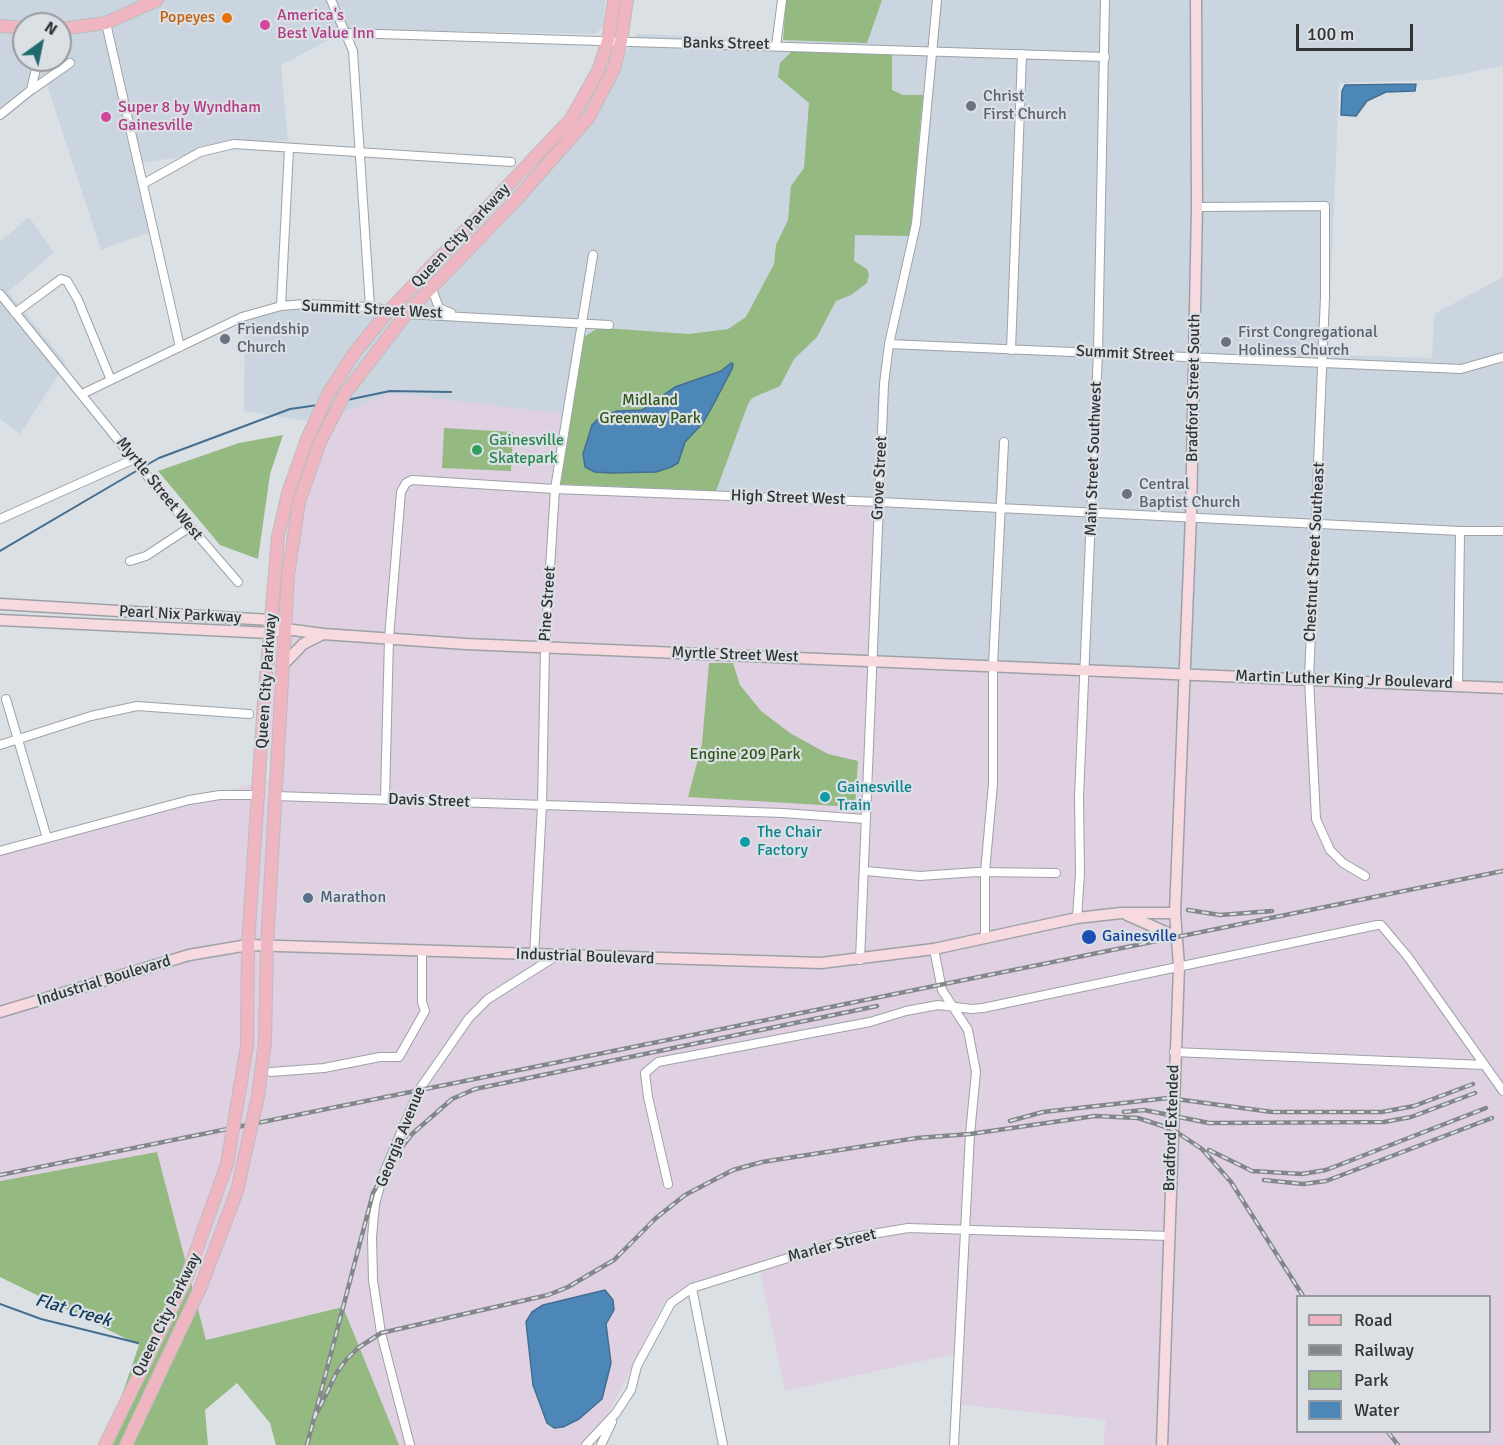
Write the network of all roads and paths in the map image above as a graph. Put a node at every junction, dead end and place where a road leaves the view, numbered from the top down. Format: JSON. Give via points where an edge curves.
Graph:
{"nodes":[{"id":1,"x":157,"y":0,"type":"edge"},
{"id":2,"x":331,"y":0,"type":"edge"},
{"id":3,"x":614,"y":0,"type":"edge"},
{"id":4,"x":627,"y":0,"type":"edge"},
{"id":5,"x":782,"y":0,"type":"edge"},
{"id":6,"x":937,"y":0,"type":"edge"},
{"id":7,"x":1105,"y":0,"type":"edge"},
{"id":8,"x":1196,"y":0,"type":"edge"},
{"id":9,"x":106,"y":23,"type":"junction"},
{"id":10,"x":72,"y":27,"type":"edge"},
{"id":11,"x":347,"y":33,"type":"junction"},
{"id":12,"x":608,"y":40,"type":"junction"},
{"id":13,"x":621,"y":41,"type":"junction"},
{"id":14,"x":776,"y":45,"type":"junction"},
{"id":15,"x":932,"y":50,"type":"junction"},
{"id":16,"x":1022,"y":54,"type":"junction"},
{"id":17,"x":1105,"y":57,"type":"junction"},
{"id":18,"x":36,"y":72,"type":"edge"},
{"id":19,"x":58,"y":72,"type":"edge"},
{"id":20,"x":20,"y":99,"type":"junction"},
{"id":21,"x":0,"y":115,"type":"edge"},
{"id":22,"x":289,"y":149,"type":"junction"},
{"id":23,"x":358,"y":153,"type":"junction"},
{"id":24,"x":511,"y":162,"type":"dead end"},
{"id":25,"x":143,"y":184,"type":"junction"},
{"id":26,"x":1197,"y":207,"type":"junction"},
{"id":27,"x":593,"y":255,"type":"dead end"},
{"id":28,"x":432,"y":289,"type":"junction"},
{"id":29,"x":0,"y":294,"type":"edge"},
{"id":30,"x":281,"y":306,"type":"junction"},
{"id":31,"x":370,"y":307,"type":"junction"},
{"id":32,"x":389,"y":311,"type":"junction"},
{"id":33,"x":15,"y":313,"type":"junction"},
{"id":34,"x":406,"y":314,"type":"junction"},
{"id":35,"x":455,"y":315,"type":"junction"},
{"id":36,"x":581,"y":322,"type":"junction"},
{"id":37,"x":609,"y":325,"type":"dead end"},
{"id":38,"x":889,"y":344,"type":"junction"},
{"id":39,"x":180,"y":347,"type":"junction"},
{"id":40,"x":1011,"y":350,"type":"junction"},
{"id":41,"x":1098,"y":352,"type":"junction"},
{"id":42,"x":1195,"y":357,"type":"junction"},
{"id":43,"x":1503,"y":357,"type":"edge"},
{"id":44,"x":1323,"y":364,"type":"junction"},
{"id":45,"x":111,"y":380,"type":"junction"},
{"id":46,"x":82,"y":394,"type":"junction"},
{"id":47,"x":1004,"y":442,"type":"dead end"},
{"id":48,"x":134,"y":459,"type":"junction"},
{"id":49,"x":555,"y":489,"type":"junction"},
{"id":50,"x":879,"y":502,"type":"junction"},
{"id":51,"x":1001,"y":508,"type":"junction"},
{"id":52,"x":1092,"y":511,"type":"junction"},
{"id":53,"x":1191,"y":516,"type":"junction"},
{"id":54,"x":0,"y":519,"type":"edge"},
{"id":55,"x":1317,"y":522,"type":"junction"},
{"id":56,"x":190,"y":527,"type":"junction"},
{"id":57,"x":1460,"y":531,"type":"junction"},
{"id":58,"x":1503,"y":531,"type":"edge"},
{"id":59,"x":130,"y":561,"type":"dead end"},
{"id":60,"x":238,"y":582,"type":"dead end"},
{"id":61,"x":0,"y":604,"type":"edge"},
{"id":62,"x":0,"y":620,"type":"edge"},
{"id":63,"x":270,"y":626,"type":"junction"},
{"id":64,"x":286,"y":629,"type":"junction"},
{"id":65,"x":323,"y":634,"type":"junction"},
{"id":66,"x":389,"y":638,"type":"junction"},
{"id":67,"x":545,"y":648,"type":"junction"},
{"id":68,"x":872,"y":661,"type":"junction"},
{"id":69,"x":993,"y":665,"type":"junction"},
{"id":70,"x":282,"y":666,"type":"junction"},
{"id":71,"x":1085,"y":669,"type":"junction"},
{"id":72,"x":1184,"y":674,"type":"junction"},
{"id":73,"x":1309,"y":679,"type":"junction"},
{"id":74,"x":1458,"y":685,"type":"junction"},
{"id":75,"x":1503,"y":688,"type":"edge"},
{"id":76,"x":6,"y":699,"type":"dead end"},
{"id":77,"x":249,"y":714,"type":"dead end"},
{"id":78,"x":19,"y":739,"type":"junction"},
{"id":79,"x":0,"y":745,"type":"edge"},
{"id":80,"x":260,"y":795,"type":"junction"},
{"id":81,"x":276,"y":796,"type":"junction"},
{"id":82,"x":385,"y":799,"type":"junction"},
{"id":83,"x":542,"y":806,"type":"junction"},
{"id":84,"x":1179,"y":811,"type":"joint"},
{"id":85,"x":865,"y":819,"type":"junction"},
{"id":86,"x":47,"y":838,"type":"junction"},
{"id":87,"x":0,"y":851,"type":"edge"},
{"id":88,"x":866,"y":871,"type":"junction"},
{"id":89,"x":986,"y":872,"type":"junction"},
{"id":90,"x":1056,"y":873,"type":"dead end"},
{"id":91,"x":1365,"y":876,"type":"dead end"},
{"id":92,"x":1121,"y":913,"type":"junction"},
{"id":93,"x":1175,"y":913,"type":"junction"},
{"id":94,"x":1077,"y":918,"type":"junction"},
{"id":95,"x":1177,"y":937,"type":"junction"},
{"id":96,"x":985,"y":939,"type":"junction"},
{"id":97,"x":248,"y":945,"type":"junction"},
{"id":98,"x":267,"y":945,"type":"junction"},
{"id":99,"x":934,"y":949,"type":"junction"},
{"id":100,"x":422,"y":952,"type":"junction"},
{"id":101,"x":534,"y":956,"type":"junction"},
{"id":102,"x":556,"y":956,"type":"junction"},
{"id":103,"x":860,"y":960,"type":"junction"},
{"id":104,"x":1179,"y":966,"type":"junction"},
{"id":105,"x":953,"y":1007,"type":"junction"},
{"id":106,"x":0,"y":1012,"type":"edge"},
{"id":107,"x":1174,"y":1052,"type":"junction"},
{"id":108,"x":1485,"y":1065,"type":"junction"},
{"id":109,"x":271,"y":1072,"type":"dead end"},
{"id":110,"x":1503,"y":1091,"type":"edge"},
{"id":111,"x":668,"y":1184,"type":"dead end"},
{"id":112,"x":966,"y":1229,"type":"junction"},
{"id":113,"x":1169,"y":1236,"type":"junction"},
{"id":114,"x":692,"y":1288,"type":"junction"},
{"id":115,"x":616,"y":1413,"type":"junction"},
{"id":116,"x":105,"y":1445,"type":"edge"},
{"id":117,"x":126,"y":1445,"type":"edge"},
{"id":118,"x":410,"y":1445,"type":"edge"},
{"id":119,"x":586,"y":1445,"type":"edge"},
{"id":120,"x":601,"y":1445,"type":"edge"},
{"id":121,"x":723,"y":1445,"type":"edge"},
{"id":122,"x":954,"y":1445,"type":"edge"},
{"id":123,"x":1162,"y":1445,"type":"edge"}],
"edges":[{"from":1,"to":9,"type":"main road"},
{"from":2,"to":11,"type":"street"},
{"from":3,"to":12,"type":"main road","name":"Queen City Parkway"},
{"from":4,"to":13,"type":"main road","name":"Queen City Parkway"},
{"from":5,"to":14,"type":"street"},
{"from":6,"to":15,"type":"street","name":"Grove Street"},
{"from":7,"to":17,"type":"street","name":"Main Street Southwest"},
{"from":8,"to":26,"type":"street","name":"Bradford Street South"},
{"from":9,"to":10,"type":"main road"},
{"from":9,"to":25,"type":"street"},
{"from":11,"to":12,"type":"street","name":"Banks Street"},
{"from":11,"to":23,"type":"street","via":[[353,51]]},
{"from":12,"to":13,"type":"street","name":"Banks Street"},
{"from":12,"to":32,"type":"main road","name":"Queen City Parkway","via":[[594,81],[565,128]]},
{"from":13,"to":14,"type":"street","name":"Banks Street"},
{"from":13,"to":28,"type":"main road","name":"Queen City Parkway","via":[[614,69],[589,117]]},
{"from":14,"to":15,"type":"street","name":"Banks Street"},
{"from":15,"to":16,"type":"street","name":"Banks Street"},
{"from":15,"to":38,"type":"street","name":"Grove Street","via":[[916,224]]},
{"from":16,"to":17,"type":"street","name":"Banks Street"},
{"from":16,"to":40,"type":"street"},
{"from":17,"to":41,"type":"street","name":"Main Street Southwest"},
{"from":18,"to":20,"type":"street","via":[[34,85]]},
{"from":19,"to":20,"type":"street"},
{"from":20,"to":21,"type":"street"},
{"from":22,"to":23,"type":"street"},
{"from":22,"to":25,"type":"street","via":[[234,144],[211,147]]},
{"from":22,"to":30,"type":"street"},
{"from":23,"to":24,"type":"street"},
{"from":23,"to":31,"type":"street"},
{"from":25,"to":39,"type":"street"},
{"from":26,"to":42,"type":"street","name":"Bradford Street South"},
{"from":26,"to":44,"type":"street","name":"Chestnut Street Southeast","via":[[1325,206]]},
{"from":27,"to":36,"type":"street","name":"Pine Street"},
{"from":28,"to":34,"type":"main road","name":"Queen City Parkway"},
{"from":28,"to":35,"type":"street","via":[[439,308]]},
{"from":29,"to":33,"type":"street","name":"Myrtle Street West"},
{"from":30,"to":31,"type":"street","name":"Summitt Street West"},
{"from":30,"to":39,"type":"street","name":"Summitt Street West","via":[[242,317]]},
{"from":31,"to":32,"type":"street","name":"Summitt Street West"},
{"from":32,"to":34,"type":"street","name":"Summitt Street West"},
{"from":32,"to":63,"type":"main road","name":"Queen City Parkway","via":[[355,352],[308,438],[288,493],[278,537]]},
{"from":33,"to":45,"type":"street","via":[[62,279],[67,281]]},
{"from":33,"to":46,"type":"street","name":"Myrtle Street West"},
{"from":34,"to":35,"type":"street","name":"Summitt Street West"},
{"from":34,"to":64,"type":"main road","name":"Queen City Parkway","via":[[344,395],[320,442],[299,502],[292,537]]},
{"from":35,"to":36,"type":"street","name":"Summitt Street West"},
{"from":36,"to":37,"type":"street","name":"Summitt Street West"},
{"from":36,"to":49,"type":"street","name":"Pine Street"},
{"from":38,"to":40,"type":"street","name":"Summit Street"},
{"from":38,"to":50,"type":"street","name":"Grove Street"},
{"from":39,"to":45,"type":"street","name":"Summitt Street West"},
{"from":40,"to":41,"type":"street","name":"Summit Street"},
{"from":41,"to":42,"type":"street","name":"Summit Street"},
{"from":41,"to":52,"type":"street","name":"Main Street Southwest"},
{"from":42,"to":44,"type":"street","name":"Summit Street"},
{"from":42,"to":53,"type":"street","name":"Bradford Street South"},
{"from":43,"to":44,"type":"street","name":"Summit Street","via":[[1461,369]]},
{"from":44,"to":55,"type":"street","name":"Chestnut Street Southeast"},
{"from":45,"to":46,"type":"street","name":"Summitt Street West"},
{"from":46,"to":48,"type":"street","name":"Myrtle Street West"},
{"from":47,"to":51,"type":"street"},
{"from":48,"to":54,"type":"street"},
{"from":48,"to":56,"type":"street","name":"Myrtle Street West"},
{"from":49,"to":50,"type":"street","name":"High Street West"},
{"from":49,"to":66,"type":"street","name":"High Street West","via":[[412,480],[406,483],[401,492]]},
{"from":49,"to":67,"type":"street","name":"Pine Street"},
{"from":50,"to":51,"type":"street","name":"High Street West"},
{"from":50,"to":68,"type":"street","name":"Grove Street"},
{"from":51,"to":52,"type":"street","name":"High Street West"},
{"from":51,"to":69,"type":"street"},
{"from":52,"to":53,"type":"street","name":"High Street West"},
{"from":52,"to":71,"type":"street","name":"Main Street Southwest"},
{"from":53,"to":55,"type":"street","name":"High Street West"},
{"from":53,"to":72,"type":"street","name":"Bradford Street South"},
{"from":55,"to":57,"type":"street","name":"High Street West"},
{"from":55,"to":73,"type":"street","name":"Chestnut Street Southeast"},
{"from":56,"to":59,"type":"street","via":[[146,556]]},
{"from":56,"to":60,"type":"street","name":"Myrtle Street West"},
{"from":57,"to":58,"type":"street","name":"High Street West"},
{"from":57,"to":74,"type":"street"},
{"from":61,"to":63,"type":"street","name":"Pearl Nix Parkway"},
{"from":62,"to":63,"type":"street","name":"Pearl Nix Parkway"},
{"from":63,"to":64,"type":"street","name":"Pearl Nix Parkway"},
{"from":63,"to":80,"type":"main road","name":"Queen City Parkway"},
{"from":64,"to":65,"type":"street","name":"Myrtle Street West"},
{"from":64,"to":70,"type":"main road","name":"Queen City Parkway"},
{"from":65,"to":66,"type":"street","name":"Myrtle Street West"},
{"from":65,"to":70,"type":"street","via":[[303,644]]},
{"from":66,"to":67,"type":"street","name":"Myrtle Street West"},
{"from":66,"to":82,"type":"street"},
{"from":67,"to":68,"type":"street","name":"Myrtle Street West"},
{"from":67,"to":83,"type":"street","name":"Pine Street"},
{"from":68,"to":69,"type":"street","name":"Myrtle Street West"},
{"from":68,"to":85,"type":"street","name":"Grove Street"},
{"from":69,"to":71,"type":"street","name":"Myrtle Street West"},
{"from":69,"to":89,"type":"street","via":[[993,784]]},
{"from":70,"to":81,"type":"main road","name":"Queen City Parkway"},
{"from":71,"to":72,"type":"street","name":"Myrtle Street West"},
{"from":71,"to":94,"type":"street","name":"Main Street Southwest"},
{"from":72,"to":73,"type":"street","name":"Martin Luther King Jr Boulevard"},
{"from":72,"to":84,"type":"street","name":"Bradford Street South"},
{"from":73,"to":74,"type":"street","name":"Martin Luther King Jr Boulevard"},
{"from":73,"to":91,"type":"street","name":"Chestnut Street Southeast","via":[[1318,826],[1330,850]]},
{"from":74,"to":75,"type":"street","name":"Martin Luther King Jr Boulevard"},
{"from":76,"to":78,"type":"street"},
{"from":77,"to":78,"type":"street","via":[[137,706]]},
{"from":78,"to":79,"type":"street"},
{"from":78,"to":86,"type":"street"},
{"from":80,"to":81,"type":"main road","name":"Davis Street"},
{"from":80,"to":86,"type":"street","name":"Davis Street","via":[[189,800]]},
{"from":80,"to":97,"type":"main road","name":"Queen City Parkway"},
{"from":81,"to":82,"type":"street","name":"Davis Street"},
{"from":81,"to":98,"type":"main road","name":"Queen City Parkway"},
{"from":82,"to":83,"type":"street","name":"Davis Street"},
{"from":83,"to":85,"type":"street","name":"Davis Street"},
{"from":83,"to":101,"type":"street","name":"Pine Street"},
{"from":84,"to":93,"type":"street","name":"Bradford Extended"},
{"from":85,"to":88,"type":"street","name":"Grove Street"},
{"from":86,"to":87,"type":"street","name":"Davis Street"},
{"from":88,"to":89,"type":"street","via":[[920,876]]},
{"from":88,"to":103,"type":"street","name":"Grove Street"},
{"from":89,"to":90,"type":"street"},
{"from":89,"to":96,"type":"street"},
{"from":92,"to":93,"type":"street","name":"Industrial Boulevard"},
{"from":92,"to":94,"type":"street","name":"Industrial Boulevard"},
{"from":92,"to":95,"type":"street"},
{"from":93,"to":95,"type":"street","name":"Bradford Extended"},
{"from":94,"to":96,"type":"street","name":"Industrial Boulevard"},
{"from":95,"to":104,"type":"street","name":"Bradford Extended"},
{"from":96,"to":99,"type":"street","name":"Industrial Boulevard"},
{"from":97,"to":98,"type":"street","name":"Industrial Boulevard"},
{"from":97,"to":106,"type":"street","name":"Industrial Boulevard","via":[[189,956]]},
{"from":97,"to":116,"type":"main road","name":"Queen City Parkway","bridge":true,"via":[[247,1046],[227,1164],[186,1279]]},
{"from":98,"to":100,"type":"street","name":"Industrial Boulevard"},
{"from":98,"to":117,"type":"main road","name":"Queen City Parkway","bridge":true,"via":[[265,1042],[258,1096],[237,1191],[201,1286]]},
{"from":99,"to":103,"type":"street","name":"Industrial Boulevard"},
{"from":99,"to":105,"type":"street","via":[[942,990]]},
{"from":100,"to":101,"type":"street","name":"Industrial Boulevard"},
{"from":100,"to":109,"type":"street","via":[[425,1011],[399,1057]]},
{"from":101,"to":102,"type":"street","name":"Industrial Boulevard"},
{"from":102,"to":103,"type":"street","name":"Industrial Boulevard","via":[[769,963]]},
{"from":102,"to":118,"type":"street","name":"Georgia Avenue","via":[[488,999],[469,1018],[419,1090],[383,1175],[375,1204],[373,1280],[381,1333]]},
{"from":104,"to":105,"type":"street","via":[[982,1008]]},
{"from":104,"to":107,"type":"street","name":"Bradford Extended"},
{"from":104,"to":108,"type":"street","via":[[1382,925]]},
{"from":105,"to":111,"type":"street","via":[[938,1005],[870,1022],[658,1062],[645,1073]]},
{"from":105,"to":112,"type":"street","via":[[968,1030],[976,1072]]},
{"from":107,"to":108,"type":"street"},
{"from":107,"to":113,"type":"street","name":"Bradford Extended"},
{"from":108,"to":110,"type":"street"},
{"from":112,"to":113,"type":"street","name":"Marler Street"},
{"from":112,"to":114,"type":"street","name":"Marler Street","via":[[908,1228],[855,1237]]},
{"from":112,"to":122,"type":"street"},
{"from":113,"to":123,"type":"street","name":"Bradford Extended"},
{"from":114,"to":115,"type":"street","name":"Marler Street","via":[[671,1303],[656,1326],[637,1366],[631,1390]]},
{"from":114,"to":121,"type":"street"},
{"from":115,"to":119,"type":"street","name":"Marler Street"},
{"from":115,"to":120,"type":"street"}]}
